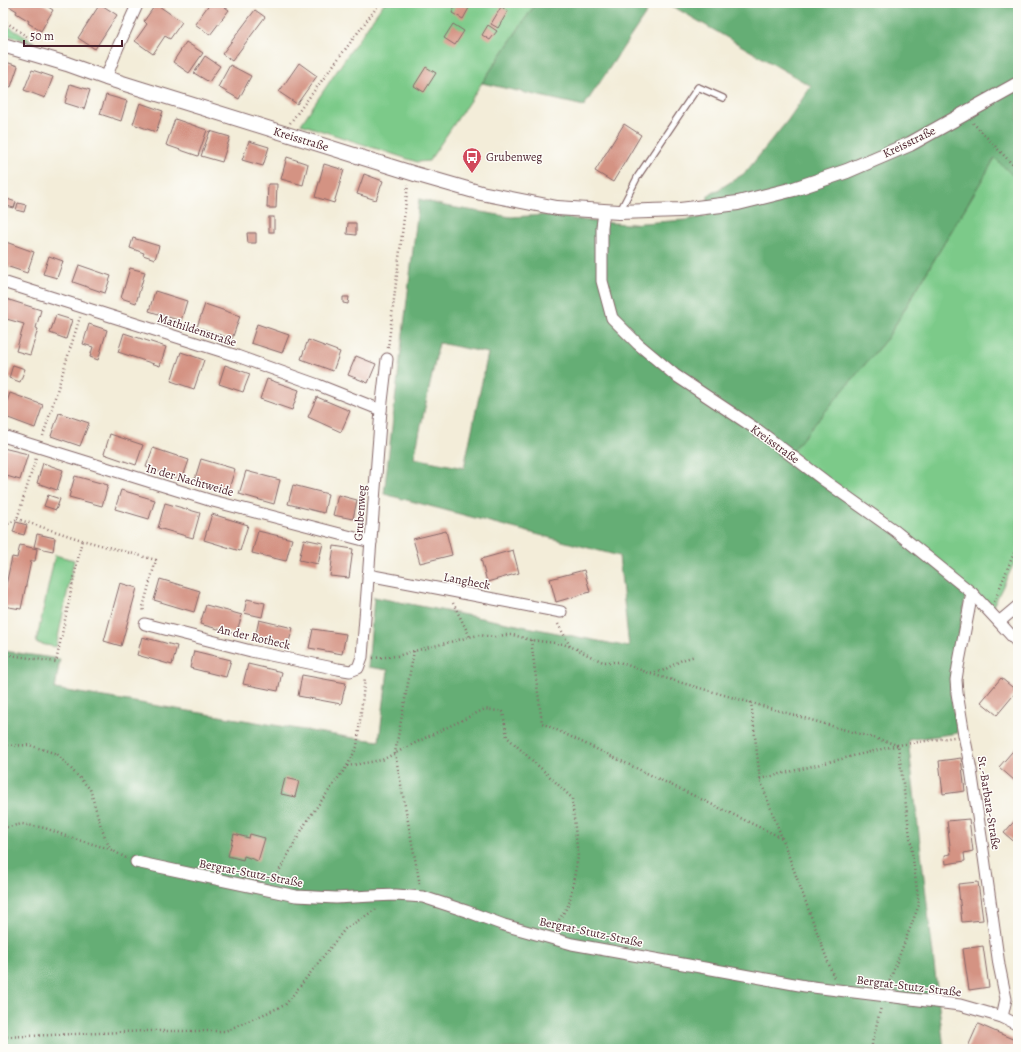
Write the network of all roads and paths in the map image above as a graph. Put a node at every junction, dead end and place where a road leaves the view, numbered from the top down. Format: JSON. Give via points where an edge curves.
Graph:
{"nodes":[{"id":1,"x":138,"y":3,"type":"edge"},
{"id":2,"x":380,"y":3,"type":"edge"},
{"id":3,"x":3,"y":45,"type":"edge"},
{"id":4,"x":106,"y":78,"type":"junction"},
{"id":5,"x":1018,"y":84,"type":"edge"},
{"id":6,"x":723,"y":98,"type":"dead end"},
{"id":7,"x":965,"y":113,"type":"junction"},
{"id":8,"x":282,"y":133,"type":"junction"},
{"id":9,"x":1014,"y":166,"type":"dead end"},
{"id":10,"x":410,"y":172,"type":"junction"},
{"id":11,"x":604,"y":212,"type":"junction"},
{"id":12,"x":619,"y":212,"type":"junction"},
{"id":13,"x":3,"y":282,"type":"edge"},
{"id":14,"x":83,"y":307,"type":"junction"},
{"id":15,"x":387,"y":359,"type":"joint"},
{"id":16,"x":381,"y":410,"type":"junction"},
{"id":17,"x":3,"y":436,"type":"edge"},
{"id":18,"x":39,"y":447,"type":"junction"},
{"id":19,"x":17,"y":519,"type":"junction"},
{"id":20,"x":3,"y":534,"type":"edge"},
{"id":21,"x":82,"y":540,"type":"junction"},
{"id":22,"x":371,"y":542,"type":"junction"},
{"id":23,"x":1018,"y":543,"type":"edge"},
{"id":24,"x":368,"y":574,"type":"junction"},
{"id":25,"x":447,"y":590,"type":"junction"},
{"id":26,"x":972,"y":593,"type":"junction"},
{"id":27,"x":1018,"y":606,"type":"edge"},
{"id":28,"x":550,"y":609,"type":"junction"},
{"id":29,"x":561,"y":612,"type":"dead end"},
{"id":30,"x":990,"y":612,"type":"junction"},
{"id":31,"x":999,"y":622,"type":"junction"},
{"id":32,"x":145,"y":624,"type":"joint"},
{"id":33,"x":470,"y":637,"type":"junction"},
{"id":34,"x":531,"y":640,"type":"junction"},
{"id":35,"x":1018,"y":643,"type":"edge"},
{"id":36,"x":570,"y":646,"type":"junction"},
{"id":37,"x":414,"y":650,"type":"junction"},
{"id":38,"x":3,"y":654,"type":"edge"},
{"id":39,"x":695,"y":656,"type":"dead end"},
{"id":40,"x":362,"y":657,"type":"junction"},
{"id":41,"x":358,"y":668,"type":"junction"},
{"id":42,"x":649,"y":673,"type":"junction"},
{"id":43,"x":751,"y":702,"type":"junction"},
{"id":44,"x":964,"y":735,"type":"junction"},
{"id":45,"x":898,"y":744,"type":"junction"},
{"id":46,"x":3,"y":746,"type":"edge"},
{"id":47,"x":395,"y":753,"type":"junction"},
{"id":48,"x":347,"y":766,"type":"junction"},
{"id":49,"x":760,"y":779,"type":"junction"},
{"id":50,"x":3,"y":828,"type":"edge"},
{"id":51,"x":782,"y":838,"type":"junction"},
{"id":52,"x":110,"y":849,"type":"junction"},
{"id":53,"x":136,"y":862,"type":"joint"},
{"id":54,"x":268,"y":890,"type":"junction"},
{"id":55,"x":396,"y":895,"type":"junction"},
{"id":56,"x":423,"y":897,"type":"junction"},
{"id":57,"x":548,"y":937,"type":"junction"},
{"id":58,"x":839,"y":990,"type":"junction"},
{"id":59,"x":884,"y":996,"type":"junction"},
{"id":60,"x":1002,"y":1017,"type":"junction"},
{"id":61,"x":1018,"y":1025,"type":"edge"},
{"id":62,"x":3,"y":1037,"type":"edge"},
{"id":63,"x":872,"y":1049,"type":"edge"}],
"edges":[{"from":1,"to":4,"type":"street"},
{"from":2,"to":8,"type":"path"},
{"from":3,"to":4,"type":"street","name":"Kreisstraße"},
{"from":4,"to":8,"type":"street","name":"Kreisstraße"},
{"from":5,"to":7,"type":"street","name":"Kreisstraße"},
{"from":6,"to":12,"type":"lane","via":[[698,87],[638,176]]},
{"from":7,"to":9,"type":"path"},
{"from":7,"to":12,"type":"street","name":"Kreisstraße","via":[[910,144],[847,171],[794,189],[731,204],[680,210]]},
{"from":8,"to":10,"type":"street","name":"Kreisstraße"},
{"from":10,"to":11,"type":"street","name":"Kreisstraße","via":[[481,193],[557,208]]},
{"from":10,"to":15,"type":"path"},
{"from":11,"to":12,"type":"street","name":"Kreisstraße"},
{"from":11,"to":26,"type":"street","name":"Kreisstraße","via":[[602,281],[612,318],[675,375],[759,431],[894,530]]},
{"from":13,"to":14,"type":"street","name":"Mathildenstraße"},
{"from":14,"to":16,"type":"street","name":"Mathildenstraße","via":[[237,356]]},
{"from":14,"to":18,"type":"path"},
{"from":15,"to":16,"type":"street","name":"Grubenweg"},
{"from":16,"to":22,"type":"street","name":"Grubenweg"},
{"from":17,"to":18,"type":"street","name":"In der Nachtweide"},
{"from":18,"to":19,"type":"path"},
{"from":18,"to":22,"type":"street","name":"In der Nachtweide","via":[[209,500]]},
{"from":19,"to":20,"type":"path","via":[[6,525]]},
{"from":19,"to":21,"type":"path"},
{"from":21,"to":32,"type":"path","via":[[156,560],[143,607]]},
{"from":21,"to":38,"type":"path","via":[[56,662]]},
{"from":22,"to":24,"type":"street","name":"Grubenweg"},
{"from":23,"to":30,"type":"path"},
{"from":24,"to":25,"type":"street","name":"Langheck"},
{"from":24,"to":40,"type":"street","name":"Grubenweg"},
{"from":25,"to":28,"type":"street","name":"Langheck"},
{"from":25,"to":33,"type":"path"},
{"from":26,"to":30,"type":"street","name":"Kreisstraße"},
{"from":26,"to":44,"type":"street","name":"St.-Barbara-Straße","via":[[956,680]]},
{"from":27,"to":31,"type":"street"},
{"from":28,"to":29,"type":"street","name":"Langheck"},
{"from":28,"to":36,"type":"path"},
{"from":30,"to":31,"type":"street","name":"Kreisstraße"},
{"from":31,"to":35,"type":"street","name":"Kreisstraße"},
{"from":32,"to":41,"type":"street","name":"An der Rotheck","via":[[250,651],[350,671]]},
{"from":33,"to":34,"type":"path","via":[[513,635]]},
{"from":33,"to":37,"type":"path"},
{"from":34,"to":36,"type":"path"},
{"from":34,"to":51,"type":"path","via":[[542,723]]},
{"from":36,"to":42,"type":"path","via":[[603,662],[618,662]]},
{"from":37,"to":40,"type":"path","via":[[398,656]]},
{"from":37,"to":47,"type":"path"},
{"from":39,"to":42,"type":"path","via":[[662,671]]},
{"from":40,"to":41,"type":"street","name":"Grubenweg"},
{"from":41,"to":48,"type":"path","via":[[365,678],[357,747]]},
{"from":42,"to":43,"type":"path"},
{"from":43,"to":45,"type":"path"},
{"from":43,"to":49,"type":"path"},
{"from":44,"to":45,"type":"path"},
{"from":44,"to":60,"type":"street","name":"St.-Barbara-Straße","via":[[1006,999]]},
{"from":45,"to":49,"type":"path"},
{"from":45,"to":59,"type":"path","via":[[919,905]]},
{"from":46,"to":52,"type":"path","via":[[29,745],[57,754],[90,789]]},
{"from":47,"to":48,"type":"path","via":[[382,760]]},
{"from":47,"to":56,"type":"path"},
{"from":47,"to":57,"type":"path","via":[[485,709],[503,712],[507,737],[572,798],[578,857],[568,904]]},
{"from":48,"to":54,"type":"path","via":[[308,818]]},
{"from":49,"to":51,"type":"path"},
{"from":50,"to":52,"type":"path","via":[[22,824],[45,828]]},
{"from":51,"to":58,"type":"path"},
{"from":52,"to":53,"type":"path"},
{"from":53,"to":54,"type":"street","name":"Bergrat-Stutz-Straße"},
{"from":54,"to":55,"type":"street","name":"Bergrat-Stutz-Straße","via":[[296,896],[336,898]]},
{"from":55,"to":56,"type":"street","name":"Bergrat-Stutz-Straße"},
{"from":55,"to":62,"type":"path","via":[[345,929],[285,1005],[225,1031]]},
{"from":56,"to":57,"type":"street","name":"Bergrat-Stutz-Straße"},
{"from":57,"to":58,"type":"street","name":"Bergrat-Stutz-Straße","via":[[572,944]]},
{"from":58,"to":59,"type":"street","name":"Bergrat-Stutz-Straße"},
{"from":59,"to":60,"type":"street","name":"Bergrat-Stutz-Straße","via":[[960,1005]]},
{"from":59,"to":63,"type":"path"},
{"from":60,"to":61,"type":"street","name":"Bergrat-Stutz-Straße"}]}
